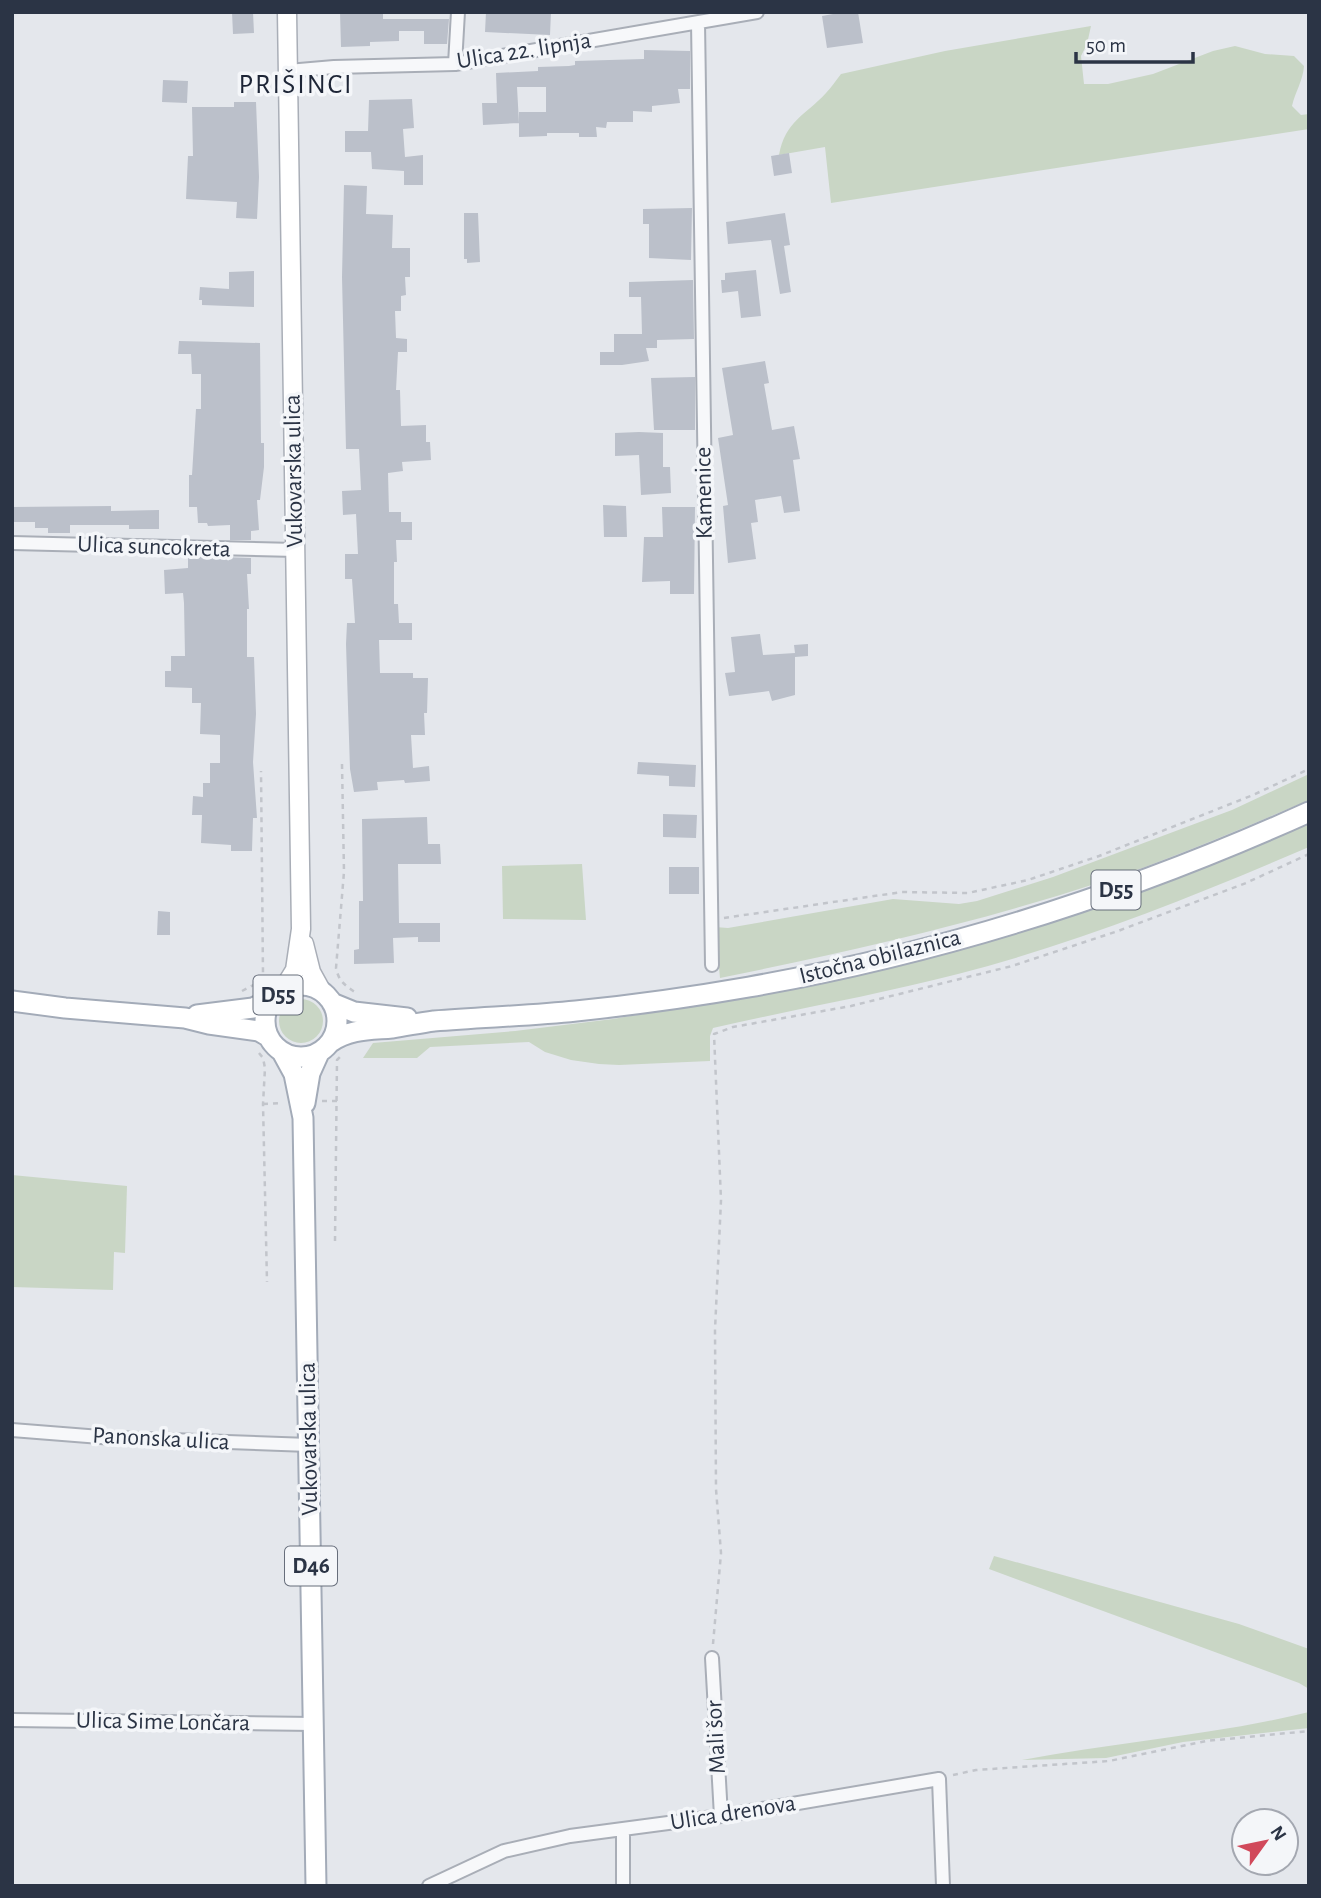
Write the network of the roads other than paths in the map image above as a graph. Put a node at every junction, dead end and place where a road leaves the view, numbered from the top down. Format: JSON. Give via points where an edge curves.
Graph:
{"nodes":[{"id":1,"x":287,"y":12,"type":"edge"},
{"id":2,"x":458,"y":12,"type":"edge"},
{"id":3,"x":757,"y":12,"type":"edge"},
{"id":4,"x":714,"y":15,"type":"edge"},
{"id":5,"x":698,"y":22,"type":"junction"},
{"id":6,"x":455,"y":64,"type":"junction"},
{"id":7,"x":288,"y":71,"type":"junction"},
{"id":8,"x":12,"y":543,"type":"edge"},
{"id":9,"x":296,"y":550,"type":"junction"},
{"id":10,"x":1309,"y":812,"type":"edge"},
{"id":11,"x":301,"y":929,"type":"junction"},
{"id":12,"x":712,"y":965,"type":"dead end"},
{"id":13,"x":278,"y":994,"type":"junction"},
{"id":14,"x":327,"y":998,"type":"junction"},
{"id":15,"x":12,"y":1001,"type":"edge"},
{"id":16,"x":185,"y":1017,"type":"junction"},
{"id":17,"x":432,"y":1021,"type":"junction"},
{"id":18,"x":276,"y":1044,"type":"junction"},
{"id":19,"x":325,"y":1047,"type":"junction"},
{"id":20,"x":303,"y":1118,"type":"junction"},
{"id":21,"x":12,"y":1430,"type":"edge"},
{"id":22,"x":309,"y":1445,"type":"junction"},
{"id":23,"x":712,"y":1658,"type":"road end"},
{"id":24,"x":12,"y":1720,"type":"edge"},
{"id":25,"x":314,"y":1724,"type":"junction"},
{"id":26,"x":721,"y":1816,"type":"junction"},
{"id":27,"x":622,"y":1830,"type":"junction"},
{"id":28,"x":316,"y":1886,"type":"edge"},
{"id":29,"x":429,"y":1886,"type":"edge"},
{"id":30,"x":623,"y":1886,"type":"edge"},
{"id":31,"x":943,"y":1886,"type":"edge"}],
"edges":[{"from":1,"to":7,"type":"main road","name":"Vukovarska ulica"},
{"from":2,"to":6,"type":"street"},
{"from":3,"to":4,"type":"street","name":"Ulica 22. lipnja"},
{"from":4,"to":5,"type":"street","name":"Ulica 22. lipnja"},
{"from":5,"to":6,"type":"street","name":"Ulica 22. lipnja"},
{"from":5,"to":12,"type":"street","name":"Kamenice"},
{"from":6,"to":7,"type":"street","name":"Ulica 22. lipnja"},
{"from":7,"to":9,"type":"main road","name":"Vukovarska ulica"},
{"from":8,"to":9,"type":"street","name":"Ulica suncokreta"},
{"from":9,"to":11,"type":"main road","name":"Vukovarska ulica"},
{"from":10,"to":17,"type":"main road","name":"Istočna obilaznica","number":"D55","via":[[1093,899],[917,951],[716,993],[576,1011]]},
{"from":11,"to":13,"type":"main road","name":"Vukovarska ulica","via":[[295,970]]},
{"from":11,"to":14,"type":"main road","name":"Vukovarska ulica","via":[[311,972]]},
{"from":13,"to":14,"type":"main road","number":"D55","via":[[302,985]]},
{"from":13,"to":16,"type":"main road","number":"D55","via":[[253,1008]]},
{"from":13,"to":18,"type":"main road","number":"D55","via":[[266,1017]]},
{"from":14,"to":17,"type":"main road","name":"Istočna obilaznica","number":"D55","via":[[354,1012]]},
{"from":14,"to":19,"type":"main road","number":"D55","via":[[337,1023]]},
{"from":15,"to":16,"type":"main road","number":"D55"},
{"from":16,"to":18,"type":"main road","number":"D55","via":[[259,1031]]},
{"from":17,"to":19,"type":"main road","name":"Istočna obilaznica","number":"D55","via":[[356,1031]]},
{"from":18,"to":19,"type":"main road","number":"D55","via":[[300,1057]]},
{"from":18,"to":20,"type":"main road","name":"Vukovarska ulica","number":"D46","via":[[294,1074]]},
{"from":19,"to":20,"type":"main road","name":"Vukovarska ulica","number":"D46","via":[[310,1073]]},
{"from":20,"to":22,"type":"main road","name":"Vukovarska ulica","number":"D46"},
{"from":21,"to":22,"type":"street","name":"Panonska ulica"},
{"from":22,"to":25,"type":"main road","name":"Vukovarska ulica","number":"D46"},
{"from":23,"to":26,"type":"street","name":"Mali šor"},
{"from":24,"to":25,"type":"street","name":"Ulica Sime Lončara"},
{"from":25,"to":28,"type":"main road","name":"Vukovarska ulica","number":"D46"},
{"from":26,"to":27,"type":"street","name":"Ulica drenova"},
{"from":26,"to":31,"type":"street","name":"Ulica drenova","via":[[939,1779]]},
{"from":27,"to":29,"type":"street","name":"Ulica drenova","via":[[504,1851]]},
{"from":27,"to":30,"type":"street"}]}
